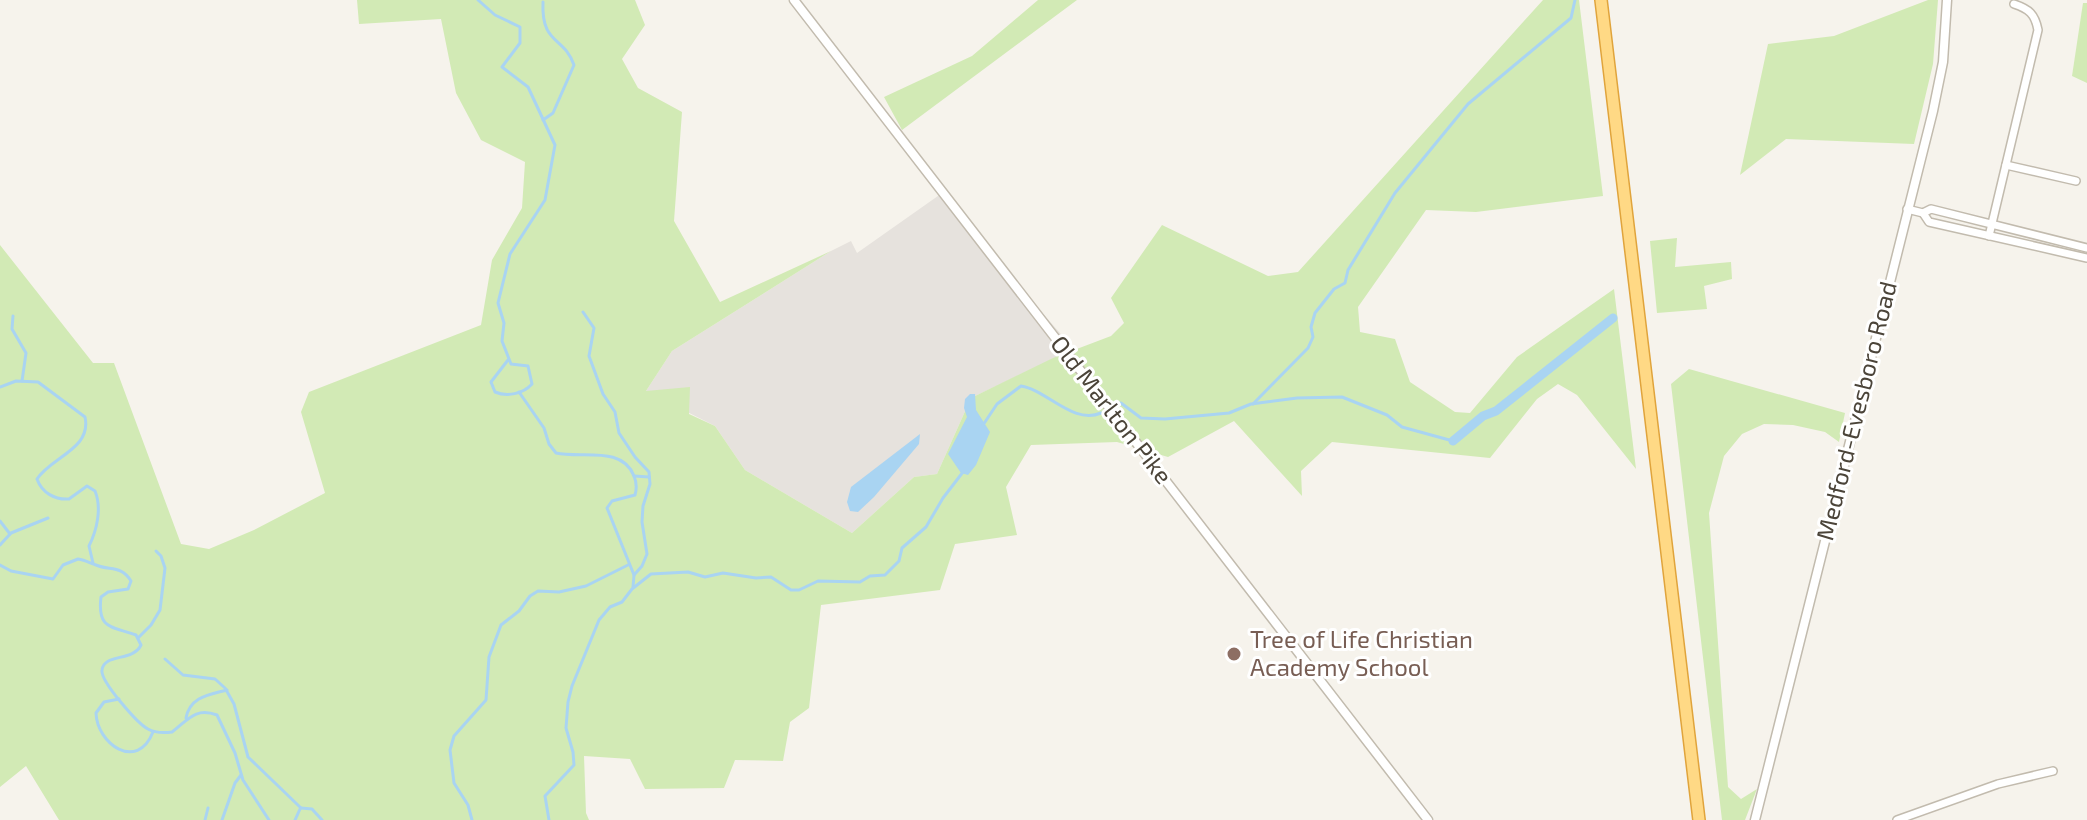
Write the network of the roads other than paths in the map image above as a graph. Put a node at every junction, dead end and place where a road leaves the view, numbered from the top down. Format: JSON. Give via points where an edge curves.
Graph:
{"nodes":[{"id":1,"x":794,"y":0,"type":"edge"},
{"id":2,"x":1601,"y":0,"type":"edge"},
{"id":3,"x":1947,"y":0,"type":"edge"},
{"id":4,"x":2014,"y":4,"type":"dead end"},
{"id":5,"x":2006,"y":165,"type":"junction"},
{"id":6,"x":2076,"y":181,"type":"dead end"},
{"id":7,"x":1907,"y":209,"type":"junction"},
{"id":8,"x":1923,"y":213,"type":"junction"},
{"id":9,"x":1991,"y":224,"type":"junction"},
{"id":10,"x":1989,"y":236,"type":"junction"},
{"id":11,"x":2087,"y":248,"type":"edge"},
{"id":12,"x":2087,"y":258,"type":"edge"},
{"id":13,"x":2053,"y":771,"type":"dead end"},
{"id":14,"x":1428,"y":820,"type":"edge"},
{"id":15,"x":1699,"y":820,"type":"edge"},
{"id":16,"x":1755,"y":820,"type":"edge"},
{"id":17,"x":1897,"y":820,"type":"edge"}],
"edges":[{"from":1,"to":14,"type":"street","name":"Old Marlton Pike"},
{"from":2,"to":15,"type":"highway"},
{"from":3,"to":7,"type":"street","name":"Medford-Evesboro Road","via":[[1939,86]]},
{"from":4,"to":5,"type":"street","via":[[2035,17],[2038,30]]},
{"from":5,"to":6,"type":"street"},
{"from":5,"to":9,"type":"street"},
{"from":7,"to":8,"type":"street"},
{"from":7,"to":16,"type":"street","name":"Medford-Evesboro Road"},
{"from":8,"to":9,"type":"street","via":[[1931,209]]},
{"from":8,"to":10,"type":"street","via":[[1929,222]]},
{"from":9,"to":10,"type":"street"},
{"from":9,"to":11,"type":"street"},
{"from":10,"to":12,"type":"street"},
{"from":13,"to":17,"type":"street","via":[[1998,784]]}]}
